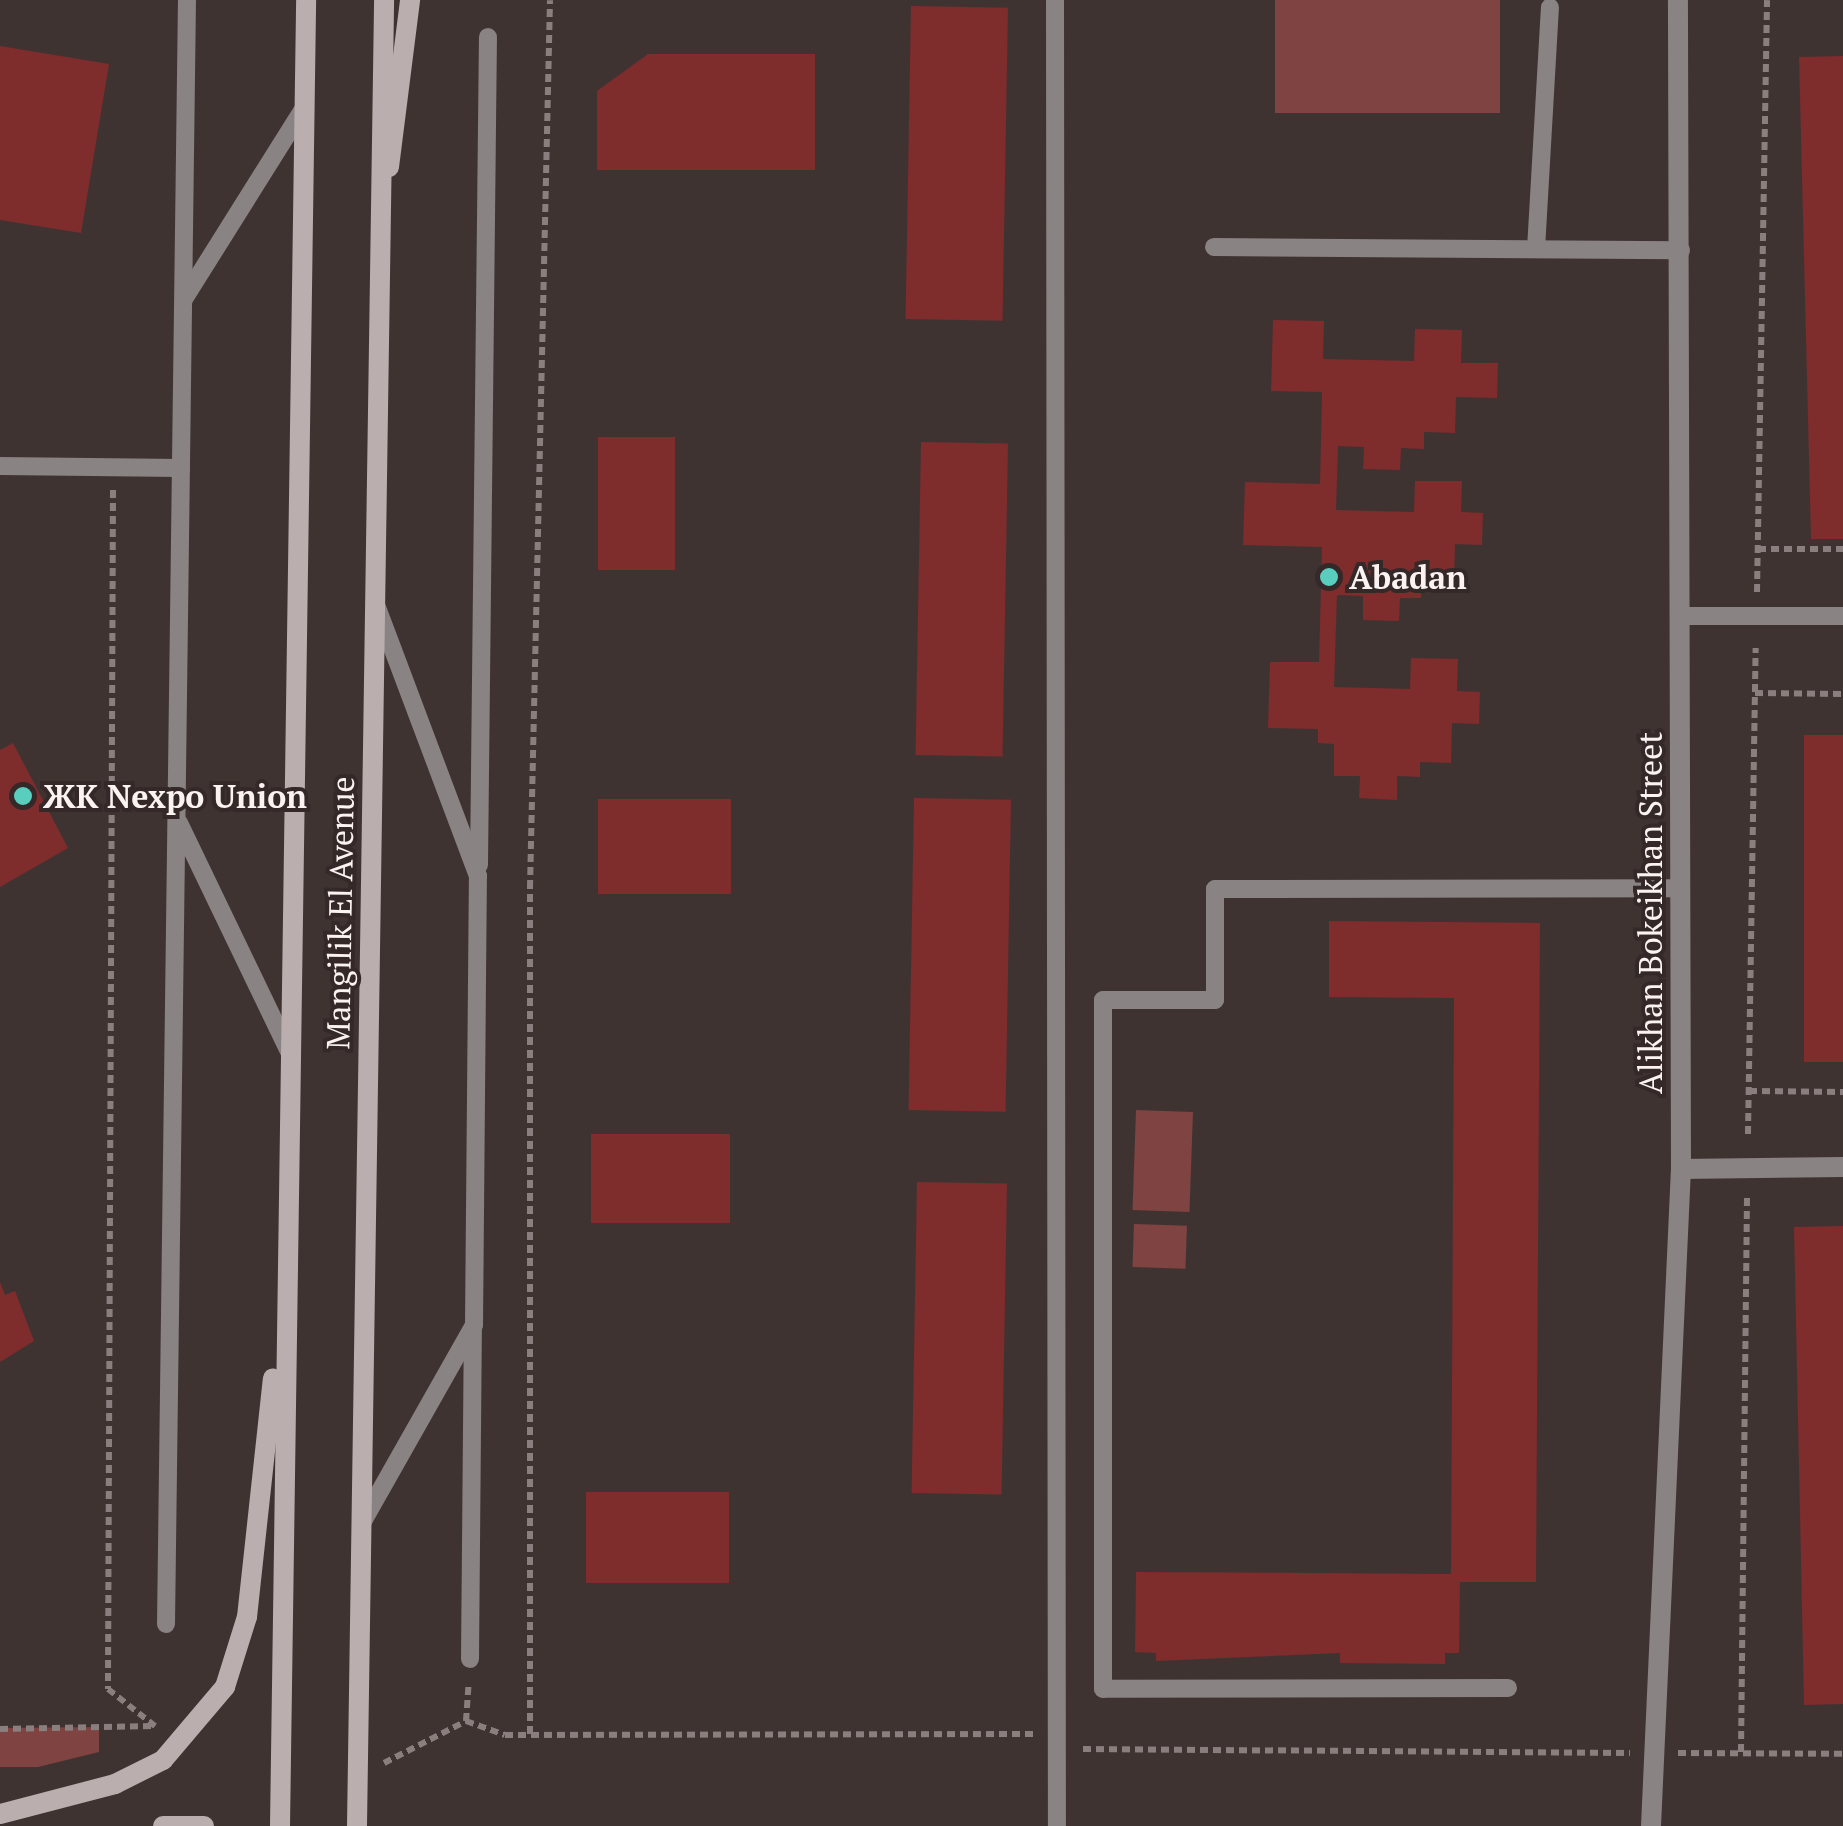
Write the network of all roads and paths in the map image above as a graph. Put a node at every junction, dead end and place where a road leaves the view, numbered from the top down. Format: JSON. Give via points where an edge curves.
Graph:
{"nodes":[{"id":1,"x":187,"y":0,"type":"edge"},
{"id":2,"x":306,"y":0,"type":"edge"},
{"id":3,"x":384,"y":0,"type":"edge"},
{"id":4,"x":410,"y":0,"type":"edge"},
{"id":5,"x":550,"y":0,"type":"edge"},
{"id":6,"x":1055,"y":0,"type":"edge"},
{"id":7,"x":1678,"y":0,"type":"edge"},
{"id":8,"x":1766,"y":0,"type":"edge"},
{"id":9,"x":1550,"y":7,"type":"dead end"},
{"id":10,"x":488,"y":37,"type":"dead end"},
{"id":11,"x":302,"y":112,"type":"junction"},
{"id":12,"x":378,"y":218,"type":"junction"},
{"id":13,"x":1214,"y":246,"type":"dead end"},
{"id":14,"x":1536,"y":249,"type":"junction"},
{"id":15,"x":1680,"y":250,"type":"junction"},
{"id":16,"x":184,"y":299,"type":"junction"},
{"id":17,"x":0,"y":466,"type":"edge"},
{"id":18,"x":113,"y":468,"type":"junction"},
{"id":19,"x":181,"y":468,"type":"junction"},
{"id":20,"x":1758,"y":549,"type":"junction"},
{"id":21,"x":1843,"y":550,"type":"edge"},
{"id":22,"x":1757,"y":593,"type":"dead end"},
{"id":23,"x":374,"y":599,"type":"junction"},
{"id":24,"x":1680,"y":616,"type":"junction"},
{"id":25,"x":1843,"y":616,"type":"edge"},
{"id":26,"x":1756,"y":648,"type":"dead end"},
{"id":27,"x":1755,"y":693,"type":"junction"},
{"id":28,"x":1843,"y":694,"type":"edge"},
{"id":29,"x":177,"y":818,"type":"junction"},
{"id":30,"x":478,"y":876,"type":"junction"},
{"id":31,"x":1678,"y":888,"type":"junction"},
{"id":32,"x":290,"y":1052,"type":"junction"},
{"id":33,"x":1749,"y":1090,"type":"junction"},
{"id":34,"x":1843,"y":1092,"type":"edge"},
{"id":35,"x":1748,"y":1134,"type":"dead end"},
{"id":36,"x":1843,"y":1167,"type":"edge"},
{"id":37,"x":1681,"y":1169,"type":"junction"},
{"id":38,"x":1748,"y":1192,"type":"dead end"},
{"id":39,"x":287,"y":1257,"type":"junction"},
{"id":40,"x":474,"y":1326,"type":"junction"},
{"id":41,"x":362,"y":1523,"type":"junction"},
{"id":42,"x":166,"y":1624,"type":"dead end"},
{"id":43,"x":470,"y":1659,"type":"joint"},
{"id":44,"x":1508,"y":1688,"type":"dead end"},
{"id":45,"x":466,"y":1722,"type":"junction"},
{"id":46,"x":0,"y":1729,"type":"edge"},
{"id":47,"x":530,"y":1734,"type":"junction"},
{"id":48,"x":1056,"y":1742,"type":"junction"},
{"id":49,"x":1740,"y":1752,"type":"junction"},
{"id":50,"x":1654,"y":1753,"type":"junction"},
{"id":51,"x":1843,"y":1754,"type":"edge"},
{"id":52,"x":382,"y":1764,"type":"dead end"},
{"id":53,"x":0,"y":1814,"type":"edge"},
{"id":54,"x":164,"y":1826,"type":"edge"},
{"id":55,"x":204,"y":1826,"type":"edge"},
{"id":56,"x":280,"y":1826,"type":"edge"},
{"id":57,"x":357,"y":1826,"type":"edge"},
{"id":58,"x":1057,"y":1826,"type":"edge"},
{"id":59,"x":1651,"y":1826,"type":"edge"}],
"edges":[{"from":1,"to":16,"type":"lane"},
{"from":2,"to":11,"type":"main road","name":"Mangilik El Avenue"},
{"from":3,"to":12,"type":"main road","name":"Mangilik El Avenue"},
{"from":4,"to":12,"type":"main road","via":[[398,126]]},
{"from":5,"to":47,"type":"path","via":[[530,888]]},
{"from":6,"to":48,"type":"lane"},
{"from":7,"to":15,"type":"street","name":"Alikhan Bokeikhan Street"},
{"from":8,"to":20,"type":"path"},
{"from":9,"to":14,"type":"lane"},
{"from":10,"to":30,"type":"lane"},
{"from":11,"to":16,"type":"lane"},
{"from":11,"to":32,"type":"main road","name":"Mangilik El Avenue"},
{"from":12,"to":23,"type":"main road","name":"Mangilik El Avenue"},
{"from":13,"to":14,"type":"lane"},
{"from":14,"to":15,"type":"lane"},
{"from":15,"to":24,"type":"street","name":"Alikhan Bokeikhan Street"},
{"from":16,"to":19,"type":"lane"},
{"from":17,"to":18,"type":"lane"},
{"from":18,"to":19,"type":"lane"},
{"from":18,"to":46,"type":"path","via":[[108,1689],[155,1726]]},
{"from":19,"to":29,"type":"lane"},
{"from":20,"to":21,"type":"path"},
{"from":20,"to":22,"type":"path"},
{"from":23,"to":30,"type":"lane"},
{"from":23,"to":41,"type":"main road","name":"Mangilik El Avenue"},
{"from":24,"to":25,"type":"lane"},
{"from":24,"to":31,"type":"street","name":"Alikhan Bokeikhan Street"},
{"from":26,"to":27,"type":"path"},
{"from":27,"to":28,"type":"path"},
{"from":27,"to":33,"type":"path"},
{"from":29,"to":32,"type":"lane"},
{"from":29,"to":42,"type":"lane"},
{"from":30,"to":40,"type":"lane"},
{"from":31,"to":37,"type":"street","name":"Alikhan Bokeikhan Street"},
{"from":31,"to":44,"type":"lane","via":[[1215,888],[1215,1000],[1102,1000],[1102,1688]]},
{"from":32,"to":39,"type":"main road","name":"Mangilik El Avenue"},
{"from":33,"to":34,"type":"path"},
{"from":33,"to":35,"type":"path"},
{"from":36,"to":37,"type":"street"},
{"from":37,"to":50,"type":"street","name":"Alikhan Bokeikhan Street"},
{"from":38,"to":49,"type":"path"},
{"from":39,"to":53,"type":"main road","via":[[247,1617],[226,1687],[162,1760],[116,1784]]},
{"from":39,"to":56,"type":"main road","name":"Mangilik El Avenue"},
{"from":40,"to":41,"type":"lane"},
{"from":40,"to":43,"type":"lane"},
{"from":41,"to":57,"type":"main road","name":"Mangilik El Avenue"},
{"from":43,"to":45,"type":"path"},
{"from":45,"to":47,"type":"path"},
{"from":45,"to":52,"type":"path"},
{"from":47,"to":48,"type":"path","via":[[1032,1734]]},
{"from":48,"to":50,"type":"path","via":[[1095,1752]]},
{"from":48,"to":58,"type":"lane"},
{"from":49,"to":50,"type":"path"},
{"from":49,"to":51,"type":"path"},
{"from":50,"to":59,"type":"street","name":"Alikhan Bokeikhan Street"},
{"from":54,"to":55,"type":"main road"}]}
